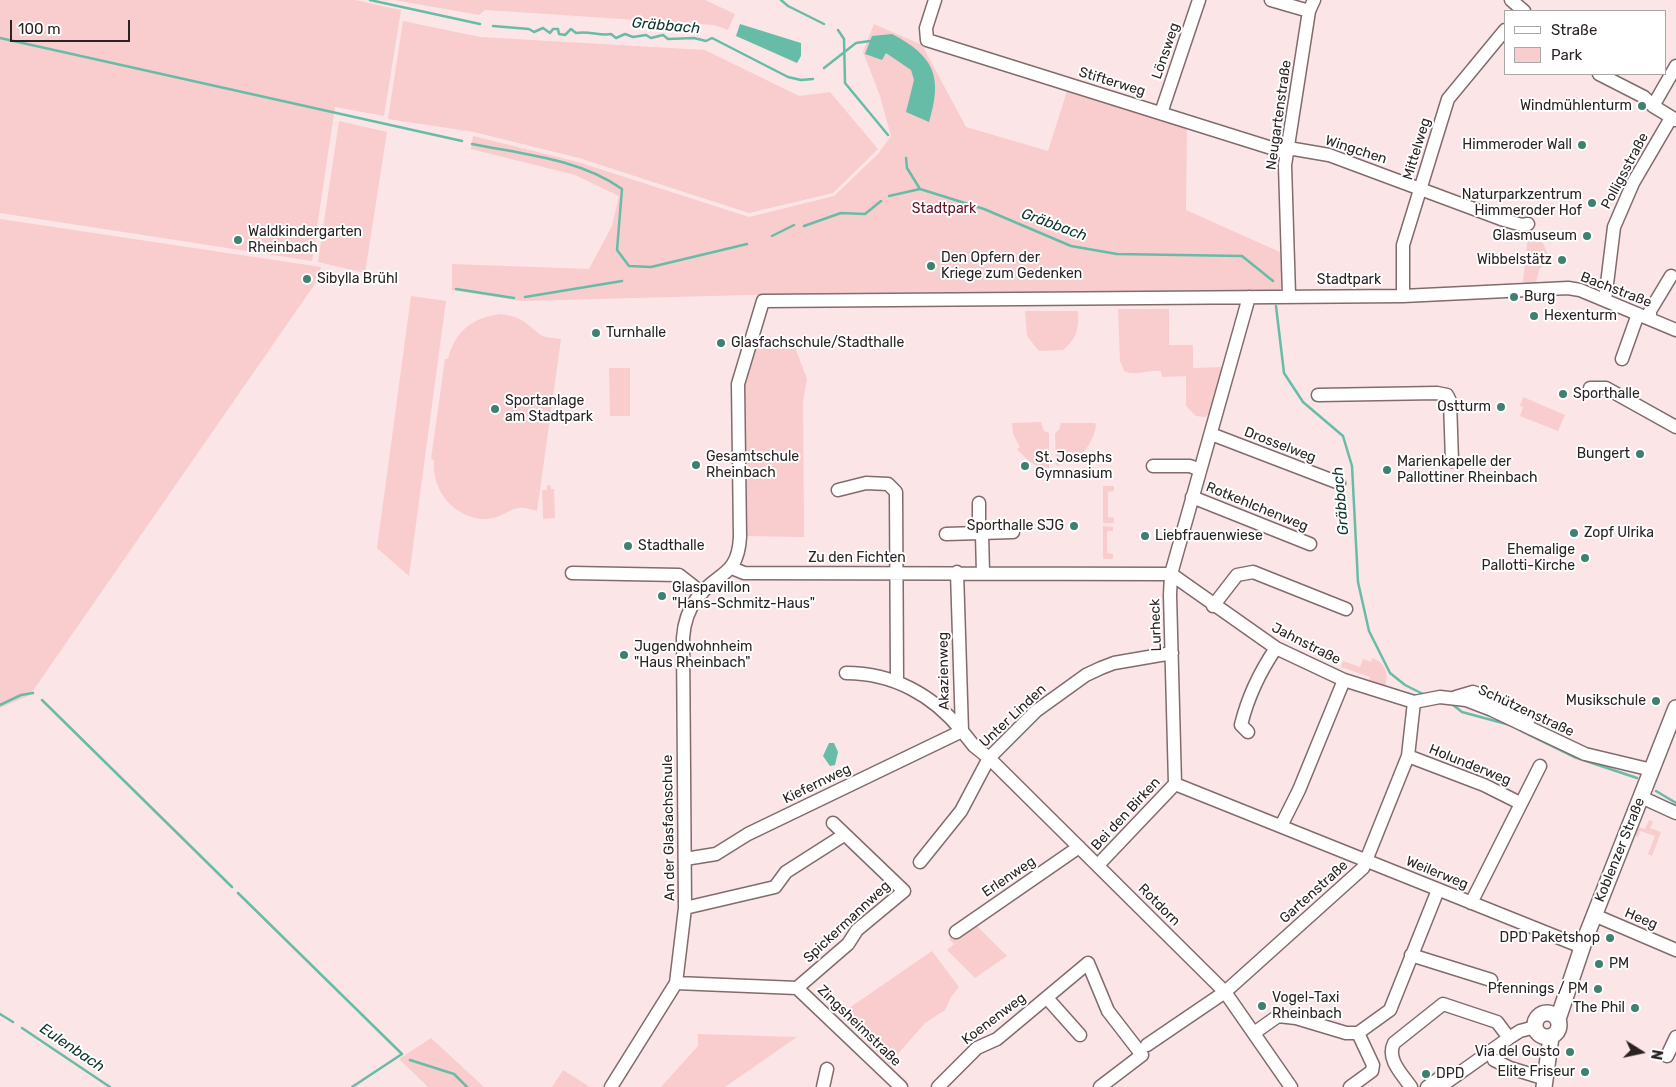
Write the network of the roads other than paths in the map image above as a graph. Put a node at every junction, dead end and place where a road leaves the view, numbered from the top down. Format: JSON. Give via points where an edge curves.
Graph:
{"nodes":[{"id":1,"x":935,"y":0,"type":"edge"},
{"id":2,"x":1200,"y":0,"type":"edge"},
{"id":3,"x":1271,"y":0,"type":"edge"},
{"id":4,"x":1511,"y":0,"type":"edge"},
{"id":5,"x":1312,"y":6,"type":"edge"},
{"id":6,"x":1521,"y":10,"type":"edge"},
{"id":7,"x":1504,"y":31,"type":"edge"},
{"id":8,"x":1676,"y":66,"type":"edge"},
{"id":9,"x":1601,"y":75,"type":"edge"},
{"id":10,"x":1653,"y":106,"type":"junction"},
{"id":11,"x":1161,"y":113,"type":"junction"},
{"id":12,"x":1673,"y":119,"type":"edge"},
{"id":13,"x":1287,"y":150,"type":"junction"},
{"id":14,"x":1420,"y":188,"type":"junction"},
{"id":15,"x":1528,"y":224,"type":"dead end"},
{"id":16,"x":1671,"y":276,"type":"dead end"},
{"id":17,"x":1544,"y":289,"type":"joint"},
{"id":18,"x":1289,"y":295,"type":"junction"},
{"id":19,"x":1403,"y":296,"type":"junction"},
{"id":20,"x":1249,"y":297,"type":"junction"},
{"id":21,"x":1606,"y":300,"type":"junction"},
{"id":22,"x":1644,"y":317,"type":"junction"},
{"id":23,"x":1676,"y":330,"type":"edge"},
{"id":24,"x":1622,"y":359,"type":"dead end"},
{"id":25,"x":1590,"y":388,"type":"dead end"},
{"id":26,"x":1318,"y":394,"type":"dead end"},
{"id":27,"x":1676,"y":427,"type":"edge"},
{"id":28,"x":1211,"y":434,"type":"junction"},
{"id":29,"x":1452,"y":461,"type":"dead end"},
{"id":30,"x":1153,"y":466,"type":"dead end"},
{"id":31,"x":1200,"y":470,"type":"junction"},
{"id":32,"x":1340,"y":483,"type":"dead end"},
{"id":33,"x":838,"y":490,"type":"dead end"},
{"id":34,"x":1192,"y":498,"type":"junction"},
{"id":35,"x":979,"y":503,"type":"dead end"},
{"id":36,"x":1012,"y":532,"type":"dead end"},
{"id":37,"x":981,"y":533,"type":"junction"},
{"id":38,"x":946,"y":534,"type":"dead end"},
{"id":39,"x":1310,"y":544,"type":"dead end"},
{"id":40,"x":732,"y":568,"type":"junction"},
{"id":41,"x":957,"y":572,"type":"junction"},
{"id":42,"x":984,"y":572,"type":"junction"},
{"id":43,"x":895,"y":573,"type":"junction"},
{"id":44,"x":572,"y":574,"type":"dead end"},
{"id":45,"x":1171,"y":574,"type":"junction"},
{"id":46,"x":702,"y":594,"type":"junction"},
{"id":47,"x":1213,"y":606,"type":"junction"},
{"id":48,"x":1346,"y":609,"type":"dead end"},
{"id":49,"x":1276,"y":648,"type":"junction"},
{"id":50,"x":1172,"y":653,"type":"junction"},
{"id":51,"x":846,"y":672,"type":"dead end"},
{"id":52,"x":1344,"y":680,"type":"junction"},
{"id":53,"x":897,"y":681,"type":"junction"},
{"id":54,"x":1414,"y":702,"type":"junction"},
{"id":55,"x":1676,"y":708,"type":"edge"},
{"id":56,"x":962,"y":731,"type":"junction"},
{"id":57,"x":1248,"y":732,"type":"dead end"},
{"id":58,"x":1408,"y":756,"type":"junction"},
{"id":59,"x":989,"y":758,"type":"junction"},
{"id":60,"x":1540,"y":766,"type":"dead end"},
{"id":61,"x":1652,"y":770,"type":"junction"},
{"id":62,"x":1175,"y":784,"type":"junction"},
{"id":63,"x":1641,"y":798,"type":"junction"},
{"id":64,"x":1520,"y":802,"type":"junction"},
{"id":65,"x":1676,"y":813,"type":"edge"},
{"id":66,"x":833,"y":822,"type":"dead end"},
{"id":67,"x":1281,"y":826,"type":"junction"},
{"id":68,"x":844,"y":835,"type":"junction"},
{"id":69,"x":1079,"y":847,"type":"junction"},
{"id":70,"x":685,"y":859,"type":"junction"},
{"id":71,"x":1367,"y":860,"type":"junction"},
{"id":72,"x":920,"y":862,"type":"dead end"},
{"id":73,"x":1098,"y":865,"type":"junction"},
{"id":74,"x":1438,"y":890,"type":"junction"},
{"id":75,"x":1471,"y":903,"type":"junction"},
{"id":76,"x":686,"y":908,"type":"junction"},
{"id":77,"x":1594,"y":915,"type":"junction"},
{"id":78,"x":956,"y":932,"type":"dead end"},
{"id":79,"x":1582,"y":947,"type":"junction"},
{"id":80,"x":1676,"y":950,"type":"edge"},
{"id":81,"x":1411,"y":955,"type":"junction"},
{"id":82,"x":1491,"y":980,"type":"dead end"},
{"id":83,"x":676,"y":983,"type":"junction"},
{"id":84,"x":797,"y":988,"type":"junction"},
{"id":85,"x":1225,"y":992,"type":"junction"},
{"id":86,"x":1047,"y":998,"type":"junction"},
{"id":87,"x":1553,"y":1016,"type":"junction"},
{"id":88,"x":1535,"y":1027,"type":"junction"},
{"id":89,"x":1254,"y":1033,"type":"junction"},
{"id":90,"x":1358,"y":1033,"type":"junction"},
{"id":91,"x":1080,"y":1035,"type":"dead end"},
{"id":92,"x":1507,"y":1035,"type":"junction"},
{"id":93,"x":1551,"y":1037,"type":"junction"},
{"id":94,"x":1676,"y":1037,"type":"edge"},
{"id":95,"x":1147,"y":1045,"type":"dead end"},
{"id":96,"x":1667,"y":1056,"type":"dead end"},
{"id":97,"x":1494,"y":1060,"type":"dead end"},
{"id":98,"x":827,"y":1069,"type":"dead end"},
{"id":99,"x":1545,"y":1083,"type":"edge"},
{"id":100,"x":610,"y":1087,"type":"edge"},
{"id":101,"x":823,"y":1087,"type":"edge"},
{"id":102,"x":901,"y":1087,"type":"edge"},
{"id":103,"x":938,"y":1087,"type":"edge"},
{"id":104,"x":1100,"y":1087,"type":"edge"},
{"id":105,"x":1291,"y":1087,"type":"edge"},
{"id":106,"x":1350,"y":1087,"type":"edge"},
{"id":107,"x":1411,"y":1087,"type":"edge"},
{"id":108,"x":1427,"y":1087,"type":"edge"},
{"id":109,"x":1440,"y":1087,"type":"edge"}],
"edges":[{"from":1,"to":11,"type":"street","name":"Stifterweg","via":[[926,28],[928,40]]},
{"from":2,"to":11,"type":"street","name":"Lönsweg"},
{"from":3,"to":5,"type":"street"},
{"from":4,"to":6,"type":"street"},
{"from":5,"to":13,"type":"street","name":"Neugartenstraße"},
{"from":7,"to":14,"type":"street","name":"Mittelweg","via":[[1448,99]]},
{"from":8,"to":10,"type":"street"},
{"from":9,"to":10,"type":"street","via":[[1644,97]]},
{"from":10,"to":12,"type":"street"},
{"from":11,"to":13,"type":"street","name":"Stifterweg"},
{"from":12,"to":21,"type":"street","name":"Polligsstraße","via":[[1634,183],[1614,227]]},
{"from":13,"to":14,"type":"street","name":"Wingchen","via":[[1329,155]]},
{"from":13,"to":18,"type":"street","name":"Neugartenstraße"},
{"from":14,"to":15,"type":"street","name":"Wingchen","via":[[1501,219]]},
{"from":14,"to":19,"type":"street","name":"Mittelweg","via":[[1402,245]]},
{"from":16,"to":22,"type":"street"},
{"from":17,"to":19,"type":"street","name":"Stadtpark"},
{"from":17,"to":21,"type":"street","name":"Bachstraße","via":[[1580,290]]},
{"from":18,"to":19,"type":"street","name":"Stadtpark"},
{"from":18,"to":20,"type":"street","name":"Stadtpark"},
{"from":20,"to":28,"type":"street","name":"Lurheck"},
{"from":20,"to":40,"type":"street","name":"Stadtpark","via":[[763,301],[738,384],[740,537],[738,555]]},
{"from":21,"to":22,"type":"street","name":"Bachstraße"},
{"from":22,"to":23,"type":"street","name":"Bachstraße"},
{"from":22,"to":24,"type":"street"},
{"from":25,"to":27,"type":"street","via":[[1606,388]]},
{"from":26,"to":29,"type":"street","via":[[1446,395],[1450,401]]},
{"from":28,"to":31,"type":"street","name":"Lurheck"},
{"from":28,"to":32,"type":"street","name":"Drosselweg"},
{"from":30,"to":31,"type":"street","via":[[1190,466]]},
{"from":31,"to":34,"type":"street","name":"Lurheck"},
{"from":33,"to":43,"type":"street","via":[[866,483],[893,486],[896,492]]},
{"from":34,"to":39,"type":"street","name":"Rotkehlchenweg"},
{"from":34,"to":45,"type":"street","name":"Lurheck"},
{"from":35,"to":37,"type":"street"},
{"from":36,"to":37,"type":"street"},
{"from":37,"to":38,"type":"street"},
{"from":37,"to":42,"type":"street"},
{"from":40,"to":43,"type":"street","name":"Zu den Fichten","via":[[744,573]]},
{"from":40,"to":46,"type":"street","name":"An der Glasfachschule"},
{"from":41,"to":42,"type":"street","name":"Zu den Fichten"},
{"from":41,"to":43,"type":"street","name":"Zu den Fichten"},
{"from":41,"to":56,"type":"street","name":"Akazienweg"},
{"from":42,"to":45,"type":"street","name":"Zu den Fichten"},
{"from":43,"to":53,"type":"street"},
{"from":44,"to":46,"type":"street","via":[[679,575]]},
{"from":45,"to":47,"type":"street","name":"Jahnstraße"},
{"from":45,"to":50,"type":"street","name":"Lurheck"},
{"from":46,"to":70,"type":"street","name":"An der Glasfachschule","via":[[689,610],[682,638]]},
{"from":47,"to":48,"type":"street","via":[[1237,575],[1253,572]]},
{"from":47,"to":49,"type":"street","name":"Jahnstraße"},
{"from":49,"to":52,"type":"street","name":"Jahnstraße"},
{"from":49,"to":57,"type":"street","via":[[1257,676],[1247,701],[1241,725]]},
{"from":50,"to":59,"type":"street","name":"Unter Linden","via":[[1114,663],[1086,675],[1036,711]]},
{"from":50,"to":62,"type":"street","name":"Lurheck"},
{"from":51,"to":53,"type":"street","via":[[868,673]]},
{"from":52,"to":54,"type":"street","name":"Jahnstraße"},
{"from":52,"to":67,"type":"street"},
{"from":53,"to":56,"type":"street","via":[[948,713]]},
{"from":54,"to":58,"type":"street","name":"Gartenstraße"},
{"from":54,"to":61,"type":"street","name":"Schützenstraße","via":[[1453,698],[1492,710],[1585,754]]},
{"from":55,"to":61,"type":"main road","name":"Koblenzer Straße"},
{"from":56,"to":59,"type":"street"},
{"from":56,"to":70,"type":"street","name":"Kiefernweg","via":[[756,830],[716,854]]},
{"from":58,"to":64,"type":"street","name":"Holunderweg"},
{"from":58,"to":71,"type":"street","name":"Gartenstraße"},
{"from":59,"to":69,"type":"street","name":"Rotdorn"},
{"from":59,"to":72,"type":"street","name":"Unter Linden","via":[[961,811]]},
{"from":60,"to":64,"type":"street","name":"Holunderweg"},
{"from":61,"to":63,"type":"main road","name":"Koblenzer Straße"},
{"from":62,"to":67,"type":"street","name":"Weilerweg"},
{"from":62,"to":73,"type":"street","name":"Bei den Birken"},
{"from":63,"to":65,"type":"street"},
{"from":63,"to":77,"type":"main road","name":"Koblenzer Straße"},
{"from":64,"to":75,"type":"street","name":"Holunderweg"},
{"from":66,"to":68,"type":"street","name":"Spickermannweg"},
{"from":67,"to":71,"type":"street","name":"Weilerweg"},
{"from":68,"to":76,"type":"street","via":[[786,872],[775,887]]},
{"from":68,"to":84,"type":"street","name":"Spickermannweg","via":[[904,891],[857,930],[848,944]]},
{"from":69,"to":73,"type":"street","name":"Rotdorn"},
{"from":69,"to":78,"type":"street","name":"Erlenweg"},
{"from":70,"to":76,"type":"street","name":"An der Glasfachschule"},
{"from":71,"to":74,"type":"street","name":"Weilerweg"},
{"from":71,"to":85,"type":"street","name":"Gartenstraße","via":[[1363,868]]},
{"from":73,"to":85,"type":"street","name":"Rotdorn"},
{"from":74,"to":75,"type":"street","name":"Weilerweg"},
{"from":74,"to":81,"type":"street"},
{"from":75,"to":79,"type":"street","name":"Weilerweg"},
{"from":76,"to":83,"type":"street","name":"An der Glasfachschule"},
{"from":77,"to":79,"type":"main road","name":"Koblenzer Straße"},
{"from":77,"to":80,"type":"street","name":"Heeg"},
{"from":79,"to":87,"type":"main road","name":"Koblenzer Straße"},
{"from":81,"to":82,"type":"street"},
{"from":81,"to":90,"type":"street","via":[[1390,1010]]},
{"from":83,"to":84,"type":"street","name":"Zingsheimstraße"},
{"from":83,"to":100,"type":"street","name":"An der Glasfachschule"},
{"from":84,"to":102,"type":"street","name":"Zingsheimstraße"},
{"from":85,"to":89,"type":"street","name":"Rotdorn"},
{"from":85,"to":95,"type":"street","name":"Gartenstraße"},
{"from":86,"to":91,"type":"street","name":"Koenenweg"},
{"from":86,"to":103,"type":"street","name":"Koenenweg","via":[[997,1039],[978,1048]]},
{"from":86,"to":104,"type":"street","name":"Koenenweg","via":[[1088,963],[1108,1011],[1142,1055]]},
{"from":87,"to":88,"type":"main road","via":[[1537,1019]]},
{"from":87,"to":93,"type":"main road","via":[[1559,1028]]},
{"from":88,"to":92,"type":"street"},
{"from":88,"to":93,"type":"main road","via":[[1543,1036]]},
{"from":89,"to":90,"type":"street","via":[[1278,1016]]},
{"from":89,"to":105,"type":"street","name":"Rotdorn"},
{"from":90,"to":106,"type":"street","via":[[1373,1065],[1372,1071]]},
{"from":92,"to":107,"type":"street","via":[[1497,1022],[1443,1004],[1394,1043],[1390,1050],[1391,1058]]},
{"from":92,"to":108,"type":"street"},
{"from":92,"to":109,"type":"street"},
{"from":93,"to":99,"type":"main road"},
{"from":94,"to":96,"type":"street"},
{"from":97,"to":99,"type":"street"},
{"from":98,"to":101,"type":"street"}]}
